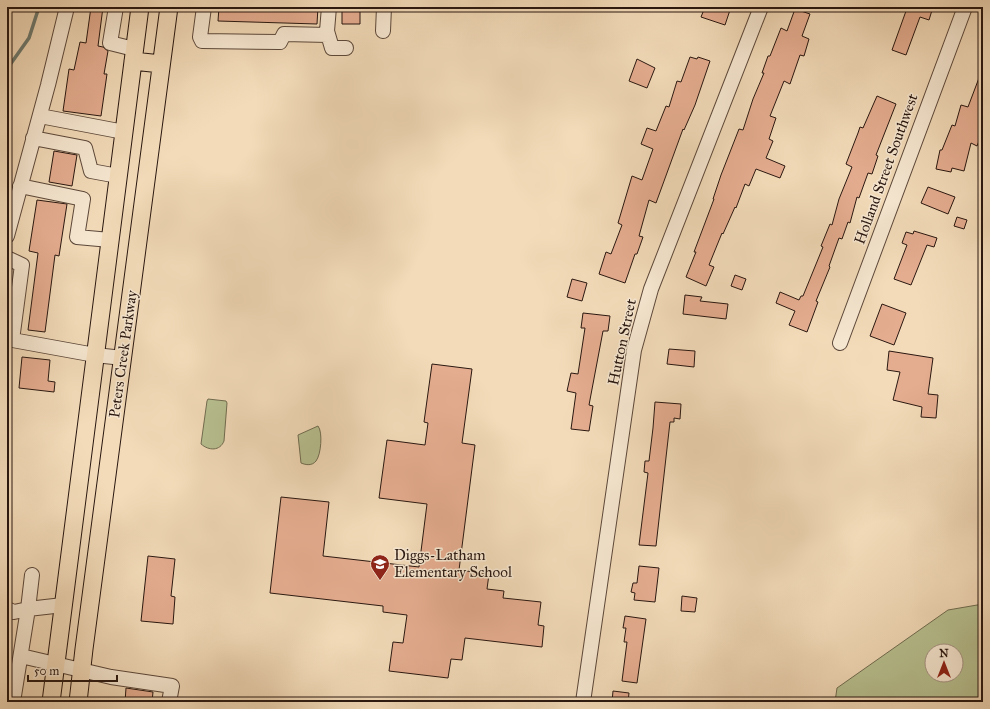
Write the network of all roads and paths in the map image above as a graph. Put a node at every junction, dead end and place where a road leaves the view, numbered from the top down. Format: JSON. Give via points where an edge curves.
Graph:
{"nodes":[{"id":1,"x":67,"y":7,"type":"edge"},
{"id":2,"x":116,"y":7,"type":"edge"},
{"id":3,"x":140,"y":7,"type":"edge"},
{"id":4,"x":169,"y":7,"type":"edge"},
{"id":5,"x":204,"y":7,"type":"edge"},
{"id":6,"x":329,"y":7,"type":"edge"},
{"id":7,"x":384,"y":7,"type":"edge"},
{"id":8,"x":761,"y":7,"type":"edge"},
{"id":9,"x":965,"y":7,"type":"edge"},
{"id":10,"x":383,"y":31,"type":"dead end"},
{"id":11,"x":328,"y":35,"type":"junction"},
{"id":12,"x":346,"y":48,"type":"dead end"},
{"id":13,"x":134,"y":55,"type":"junction"},
{"id":14,"x":161,"y":64,"type":"junction"},
{"id":15,"x":40,"y":116,"type":"junction"},
{"id":16,"x":124,"y":132,"type":"junction"},
{"id":17,"x":34,"y":138,"type":"junction"},
{"id":18,"x":118,"y":176,"type":"junction"},
{"id":19,"x":20,"y":186,"type":"junction"},
{"id":20,"x":7,"y":236,"type":"edge"},
{"id":21,"x":110,"y":240,"type":"junction"},
{"id":22,"x":7,"y":258,"type":"edge"},
{"id":23,"x":9,"y":339,"type":"edge"},
{"id":24,"x":840,"y":343,"type":"dead end"},
{"id":25,"x":95,"y":355,"type":"junction"},
{"id":26,"x":123,"y":358,"type":"junction"},
{"id":27,"x":32,"y":575,"type":"dead end"},
{"id":28,"x":63,"y":605,"type":"junction"},
{"id":29,"x":28,"y":609,"type":"junction"},
{"id":30,"x":7,"y":610,"type":"edge"},
{"id":31,"x":59,"y":639,"type":"junction"},
{"id":32,"x":85,"y":641,"type":"junction"},
{"id":33,"x":21,"y":656,"type":"junction"},
{"id":34,"x":56,"y":664,"type":"junction"},
{"id":35,"x":82,"y":671,"type":"junction"},
{"id":36,"x":13,"y":702,"type":"edge"},
{"id":37,"x":51,"y":702,"type":"edge"},
{"id":38,"x":78,"y":702,"type":"edge"},
{"id":39,"x":169,"y":702,"type":"edge"},
{"id":40,"x":583,"y":702,"type":"edge"}],
"edges":[{"from":1,"to":15,"type":"street"},
{"from":2,"to":13,"type":"street","via":[[110,43]]},
{"from":3,"to":13,"type":"main road","name":"Peters Creek Parkway"},
{"from":4,"to":14,"type":"main road","name":"Peters Creek Parkway"},
{"from":5,"to":11,"type":"street","via":[[200,37],[202,41],[280,42],[284,34]]},
{"from":6,"to":11,"type":"street"},
{"from":7,"to":10,"type":"street"},
{"from":8,"to":40,"type":"street","name":"Hutton Street","via":[[651,289],[634,350]]},
{"from":9,"to":24,"type":"street","name":"Holland Street Southwest"},
{"from":11,"to":12,"type":"street","via":[[332,48]]},
{"from":13,"to":14,"type":"main road"},
{"from":13,"to":16,"type":"main road","name":"Peters Creek Parkway"},
{"from":14,"to":26,"type":"main road","name":"Peters Creek Parkway"},
{"from":15,"to":16,"type":"street"},
{"from":15,"to":17,"type":"street"},
{"from":16,"to":18,"type":"main road","name":"Peters Creek Parkway"},
{"from":17,"to":18,"type":"street","via":[[85,148],[91,171]]},
{"from":17,"to":19,"type":"street"},
{"from":18,"to":21,"type":"main road","name":"Peters Creek Parkway"},
{"from":19,"to":20,"type":"street"},
{"from":19,"to":21,"type":"street","via":[[83,199],[78,237]]},
{"from":21,"to":25,"type":"main road","name":"Peters Creek Parkway"},
{"from":22,"to":23,"type":"street","via":[[22,266]]},
{"from":23,"to":25,"type":"street"},
{"from":25,"to":26,"type":"street"},
{"from":25,"to":28,"type":"main road","name":"Peters Creek Parkway"},
{"from":26,"to":32,"type":"main road","name":"Peters Creek Parkway"},
{"from":27,"to":29,"type":"street"},
{"from":28,"to":29,"type":"street"},
{"from":28,"to":31,"type":"main road","name":"Peters Creek Parkway"},
{"from":29,"to":30,"type":"street","via":[[14,612]]},
{"from":29,"to":33,"type":"street"},
{"from":31,"to":32,"type":"main road"},
{"from":31,"to":34,"type":"main road","name":"Peters Creek Parkway"},
{"from":32,"to":35,"type":"main road","name":"Peters Creek Parkway"},
{"from":33,"to":34,"type":"street"},
{"from":33,"to":36,"type":"street"},
{"from":34,"to":35,"type":"street"},
{"from":34,"to":37,"type":"main road","name":"Peters Creek Parkway"},
{"from":35,"to":38,"type":"main road","name":"Peters Creek Parkway"},
{"from":35,"to":39,"type":"street","via":[[172,686]]}]}
